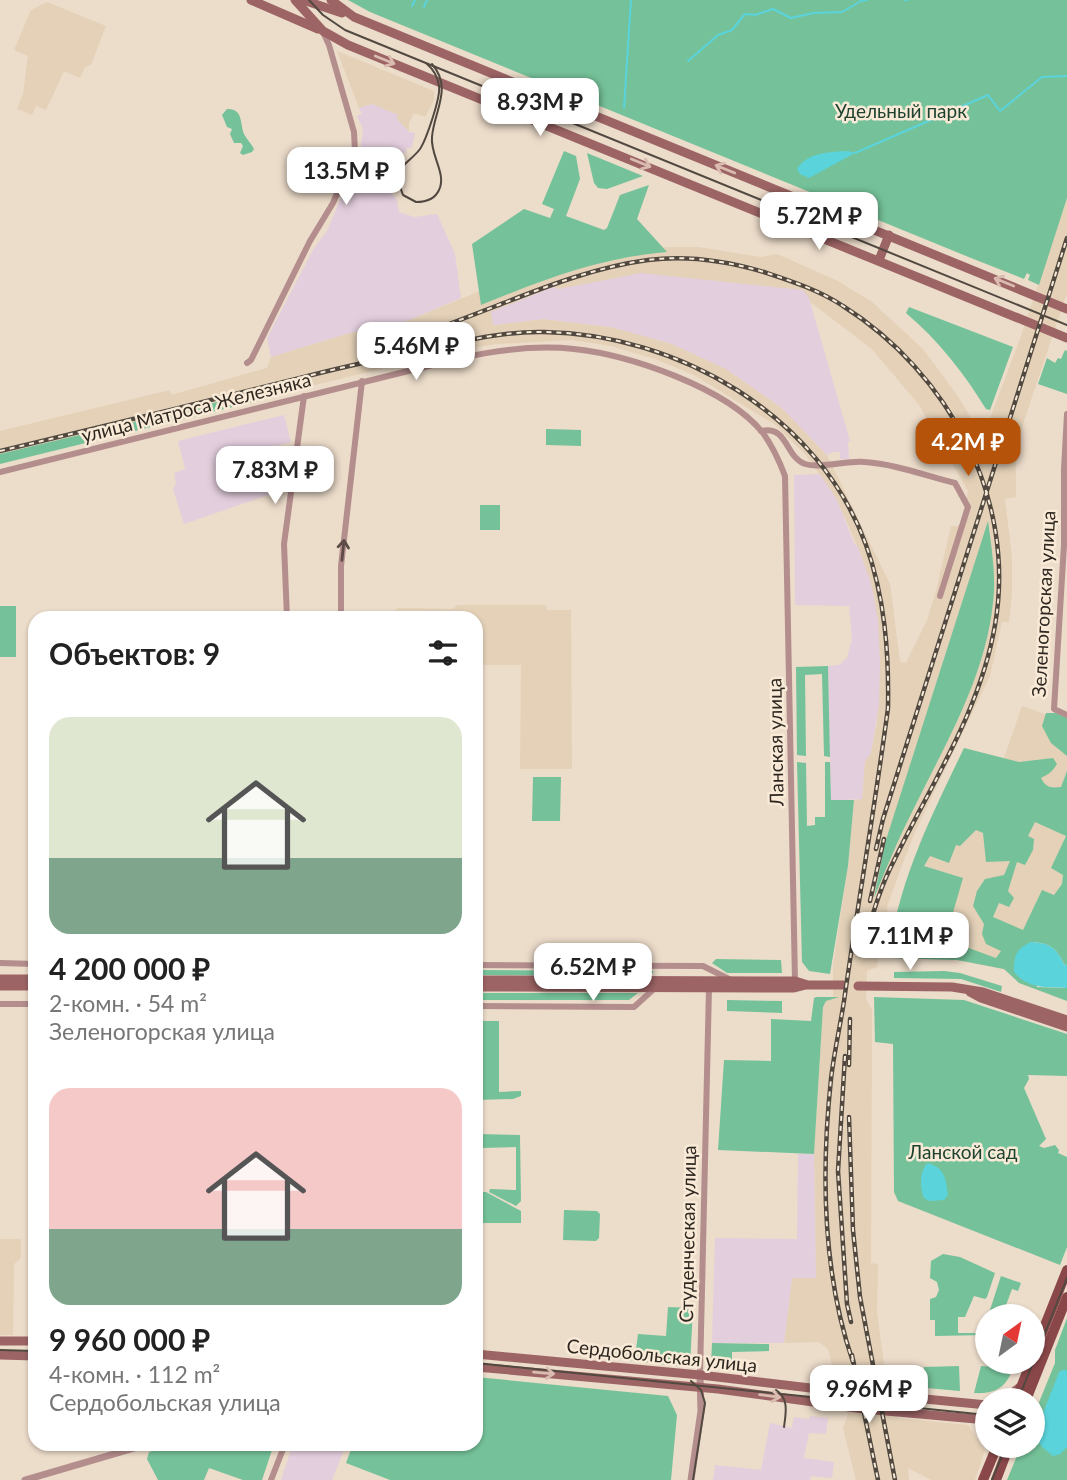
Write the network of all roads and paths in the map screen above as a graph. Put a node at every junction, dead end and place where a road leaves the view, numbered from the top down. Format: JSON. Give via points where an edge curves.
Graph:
{"nodes":[{"id":1,"x":251,"y":0,"type":"edge"},
{"id":2,"x":295,"y":0,"type":"edge"},
{"id":3,"x":303,"y":0,"type":"edge"},
{"id":4,"x":331,"y":0,"type":"edge"},
{"id":5,"x":354,"y":17,"type":"junction"},
{"id":6,"x":323,"y":31,"type":"junction"},
{"id":7,"x":889,"y":235,"type":"junction"},
{"id":8,"x":879,"y":260,"type":"junction"},
{"id":9,"x":1067,"y":309,"type":"edge"},
{"id":10,"x":1067,"y":338,"type":"edge"},
{"id":11,"x":247,"y":363,"type":"dead end"},
{"id":12,"x":362,"y":381,"type":"junction"},
{"id":13,"x":304,"y":396,"type":"junction"},
{"id":14,"x":1066,"y":415,"type":"edge"},
{"id":15,"x":761,"y":431,"type":"junction"},
{"id":16,"x":789,"y":445,"type":"junction"},
{"id":17,"x":774,"y":449,"type":"junction"},
{"id":18,"x":0,"y":472,"type":"edge"},
{"id":19,"x":787,"y":503,"type":"joint"},
{"id":20,"x":1066,"y":546,"type":"edge"},
{"id":21,"x":940,"y":596,"type":"dead end"},
{"id":22,"x":287,"y":611,"type":"edge"},
{"id":23,"x":341,"y":611,"type":"edge"},
{"id":24,"x":1067,"y":715,"type":"edge"},
{"id":25,"x":0,"y":963,"type":"edge"},
{"id":26,"x":28,"y":964,"type":"edge"},
{"id":27,"x":483,"y":965,"type":"edge"},
{"id":28,"x":0,"y":979,"type":"edge"},
{"id":29,"x":28,"y":979,"type":"edge"},
{"id":30,"x":483,"y":980,"type":"edge"},
{"id":31,"x":732,"y":981,"type":"junction"},
{"id":32,"x":795,"y":981,"type":"junction"},
{"id":33,"x":807,"y":985,"type":"junction"},
{"id":34,"x":843,"y":985,"type":"dead end"},
{"id":35,"x":0,"y":986,"type":"edge"},
{"id":36,"x":28,"y":986,"type":"edge"},
{"id":37,"x":858,"y":986,"type":"dead end"},
{"id":38,"x":483,"y":987,"type":"edge"},
{"id":39,"x":655,"y":988,"type":"junction"},
{"id":40,"x":709,"y":988,"type":"junction"},
{"id":41,"x":968,"y":990,"type":"junction"},
{"id":42,"x":0,"y":1004,"type":"edge"},
{"id":43,"x":28,"y":1004,"type":"edge"},
{"id":44,"x":483,"y":1006,"type":"edge"},
{"id":45,"x":1067,"y":1020,"type":"edge"},
{"id":46,"x":1067,"y":1027,"type":"edge"},
{"id":47,"x":1067,"y":1270,"type":"edge"},
{"id":48,"x":1067,"y":1297,"type":"edge"},
{"id":49,"x":1045,"y":1327,"type":"edge"},
{"id":50,"x":0,"y":1341,"type":"edge"},
{"id":51,"x":28,"y":1341,"type":"edge"},
{"id":52,"x":0,"y":1355,"type":"edge"},
{"id":53,"x":483,"y":1355,"type":"edge"},
{"id":54,"x":28,"y":1356,"type":"edge"},
{"id":55,"x":483,"y":1368,"type":"edge"},
{"id":56,"x":1026,"y":1374,"type":"edge"},
{"id":57,"x":700,"y":1376,"type":"junction"},
{"id":58,"x":1021,"y":1386,"type":"joint"},
{"id":59,"x":702,"y":1388,"type":"junction"},
{"id":60,"x":1018,"y":1388,"type":"edge"},
{"id":61,"x":1031,"y":1388,"type":"edge"},
{"id":62,"x":975,"y":1404,"type":"edge"},
{"id":63,"x":975,"y":1419,"type":"edge"},
{"id":64,"x":124,"y":1451,"type":"edge"},
{"id":65,"x":282,"y":1451,"type":"edge"},
{"id":66,"x":992,"y":1458,"type":"edge"},
{"id":67,"x":1004,"y":1458,"type":"edge"},
{"id":68,"x":25,"y":1480,"type":"edge"},
{"id":69,"x":271,"y":1480,"type":"edge"},
{"id":70,"x":691,"y":1480,"type":"edge"},
{"id":71,"x":984,"y":1480,"type":"edge"},
{"id":72,"x":996,"y":1480,"type":"edge"}],
"edges":[{"from":1,"to":6,"type":"main road"},
{"from":2,"to":6,"type":"main road"},
{"from":3,"to":5,"type":"main road"},
{"from":4,"to":5,"type":"main road"},
{"from":7,"to":5,"type":"main road","one_way":true},
{"from":6,"to":8,"type":"main road","one_way":true},
{"from":6,"to":11,"type":"street","via":[[354,132],[355,151],[333,203]]},
{"from":7,"to":8,"type":"main road"},
{"from":9,"to":7,"type":"main road","one_way":true},
{"from":8,"to":10,"type":"main road"},
{"from":12,"to":13,"type":"street","name":"улица Матроса Железняка"},
{"from":12,"to":15,"type":"street","name":"улица Матроса Железняка","via":[[470,356],[572,348],[651,366],[690,383]]},
{"from":23,"to":12,"type":"street","one_way":true,"via":[[341,566]]},
{"from":13,"to":18,"type":"street","name":"улица Матроса Железняка"},
{"from":13,"to":22,"type":"street","via":[[284,544]]},
{"from":14,"to":20,"type":"street","name":"Зеленогорская улица"},
{"from":15,"to":16,"type":"street","via":[[773,430]]},
{"from":15,"to":17,"type":"street","name":"улица Матроса Железняка"},
{"from":16,"to":17,"type":"street"},
{"from":16,"to":21,"type":"street","via":[[806,464],[865,462],[955,483],[968,508]]},
{"from":17,"to":19,"type":"street","name":"улица Матроса Железняка","via":[[785,476]]},
{"from":19,"to":32,"type":"street","name":"Ланская улица"},
{"from":20,"to":24,"type":"street","name":"Зеленогорская улица","via":[[1054,709]]},
{"from":25,"to":26,"type":"street"},
{"from":27,"to":31,"type":"street","via":[[703,966]]},
{"from":28,"to":29,"type":"main road"},
{"from":30,"to":31,"type":"main road"},
{"from":31,"to":32,"type":"main road"},
{"from":32,"to":33,"type":"main road"},
{"from":33,"to":34,"type":"main road"},
{"from":33,"to":40,"type":"main road"},
{"from":35,"to":36,"type":"main road"},
{"from":37,"to":41,"type":"main road"},
{"from":38,"to":39,"type":"main road"},
{"from":39,"to":40,"type":"main road"},
{"from":39,"to":44,"type":"street","via":[[634,1007]]},
{"from":40,"to":57,"type":"street","name":"Студенческая улица"},
{"from":41,"to":45,"type":"main road"},
{"from":41,"to":46,"type":"main road"},
{"from":42,"to":43,"type":"street"},
{"from":47,"to":49,"type":"main road"},
{"from":48,"to":61,"type":"main road"},
{"from":50,"to":51,"type":"main road"},
{"from":52,"to":54,"type":"main road"},
{"from":53,"to":57,"type":"main road","name":"Сердобольская улица"},
{"from":55,"to":59,"type":"main road","name":"Сердобольская улица","one_way":true},
{"from":56,"to":58,"type":"main road"},
{"from":57,"to":59,"type":"street","name":"Студенческая улица"},
{"from":57,"to":62,"type":"main road","name":"Сердобольская улица","via":[[857,1396]]},
{"from":58,"to":60,"type":"main road"},
{"from":59,"to":63,"type":"main road","name":"Сердобольская улица","one_way":true},
{"from":59,"to":70,"type":"street","name":"Студенческая улица"},
{"from":64,"to":68,"type":"street"},
{"from":65,"to":69,"type":"street"},
{"from":66,"to":71,"type":"main road"},
{"from":67,"to":72,"type":"main road"}]}
